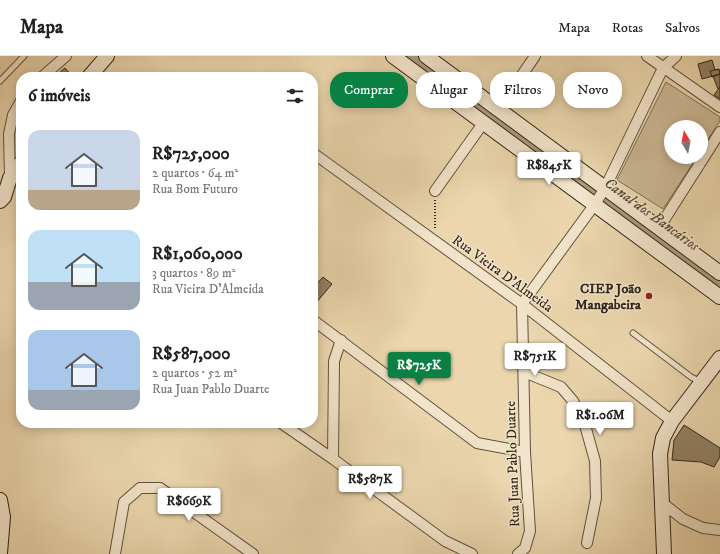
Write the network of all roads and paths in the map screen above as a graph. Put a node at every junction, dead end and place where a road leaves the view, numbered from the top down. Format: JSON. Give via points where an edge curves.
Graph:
{"nodes":[{"id":1,"x":24,"y":56,"type":"edge"},
{"id":2,"x":66,"y":56,"type":"edge"},
{"id":3,"x":107,"y":56,"type":"edge"},
{"id":4,"x":393,"y":56,"type":"edge"},
{"id":5,"x":426,"y":56,"type":"edge"},
{"id":6,"x":535,"y":56,"type":"edge"},
{"id":7,"x":647,"y":56,"type":"edge"},
{"id":8,"x":676,"y":56,"type":"edge"},
{"id":9,"x":663,"y":68,"type":"junction"},
{"id":10,"x":48,"y":72,"type":"edge"},
{"id":11,"x":93,"y":72,"type":"edge"},
{"id":12,"x":0,"y":81,"type":"edge"},
{"id":13,"x":720,"y":107,"type":"edge"},
{"id":14,"x":16,"y":110,"type":"edge"},
{"id":15,"x":498,"y":110,"type":"junction"},
{"id":16,"x":484,"y":122,"type":"junction"},
{"id":17,"x":720,"y":132,"type":"edge"},
{"id":18,"x":318,"y":157,"type":"edge"},
{"id":19,"x":16,"y":170,"type":"edge"},
{"id":20,"x":10,"y":178,"type":"junction"},
{"id":21,"x":605,"y":189,"type":"junction"},
{"id":22,"x":435,"y":191,"type":"joint"},
{"id":23,"x":0,"y":201,"type":"edge"},
{"id":24,"x":595,"y":203,"type":"junction"},
{"id":25,"x":659,"y":228,"type":"junction"},
{"id":26,"x":434,"y":240,"type":"junction"},
{"id":27,"x":720,"y":273,"type":"edge"},
{"id":28,"x":720,"y":297,"type":"edge"},
{"id":29,"x":522,"y":304,"type":"junction"},
{"id":30,"x":318,"y":324,"type":"edge"},
{"id":31,"x":633,"y":333,"type":"dead end"},
{"id":32,"x":341,"y":340,"type":"junction"},
{"id":33,"x":720,"y":358,"type":"edge"},
{"id":34,"x":524,"y":372,"type":"junction"},
{"id":35,"x":702,"y":382,"type":"junction"},
{"id":36,"x":672,"y":421,"type":"junction"},
{"id":37,"x":288,"y":428,"type":"edge"},
{"id":38,"x":525,"y":452,"type":"junction"},
{"id":39,"x":333,"y":459,"type":"junction"},
{"id":40,"x":0,"y":500,"type":"edge"},
{"id":41,"x":661,"y":502,"type":"junction"},
{"id":42,"x":720,"y":530,"type":"edge"},
{"id":43,"x":587,"y":543,"type":"dead end"},
{"id":44,"x":0,"y":553,"type":"edge"},
{"id":45,"x":115,"y":554,"type":"edge"},
{"id":46,"x":253,"y":554,"type":"edge"},
{"id":47,"x":472,"y":554,"type":"edge"},
{"id":48,"x":518,"y":554,"type":"edge"},
{"id":49,"x":664,"y":554,"type":"edge"}],
"edges":[{"from":1,"to":12,"type":"lane"},
{"from":2,"to":10,"type":"street"},
{"from":3,"to":11,"type":"street"},
{"from":4,"to":16,"type":"street"},
{"from":5,"to":15,"type":"street"},
{"from":6,"to":15,"type":"street"},
{"from":7,"to":9,"type":"street"},
{"from":8,"to":9,"type":"street"},
{"from":9,"to":13,"type":"street"},
{"from":9,"to":21,"type":"street"},
{"from":14,"to":20,"type":"street","via":[[9,134]]},
{"from":15,"to":21,"type":"street"},
{"from":16,"to":22,"type":"street"},
{"from":16,"to":24,"type":"street"},
{"from":17,"to":25,"type":"street"},
{"from":18,"to":26,"type":"street","name":"Rua Vieira D'Almeida"},
{"from":19,"to":20,"type":"street"},
{"from":20,"to":23,"type":"street","via":[[4,197]]},
{"from":21,"to":24,"type":"street"},
{"from":21,"to":25,"type":"street"},
{"from":22,"to":26,"type":"path"},
{"from":24,"to":28,"type":"street"},
{"from":24,"to":29,"type":"street"},
{"from":25,"to":27,"type":"street"},
{"from":26,"to":29,"type":"street","name":"Rua Vieira D'Almeida"},
{"from":29,"to":34,"type":"street","name":"Rua Juan Pablo Duarte"},
{"from":29,"to":36,"type":"street","name":"Rua Vieira D'Almeida"},
{"from":30,"to":32,"type":"street"},
{"from":31,"to":35,"type":"lane"},
{"from":32,"to":38,"type":"street","via":[[477,444]]},
{"from":32,"to":39,"type":"street","via":[[334,360]]},
{"from":33,"to":35,"type":"street"},
{"from":34,"to":38,"type":"street","name":"Rua Juan Pablo Duarte"},
{"from":34,"to":43,"type":"street","via":[[561,387],[572,401],[585,426],[595,461],[596,498]]},
{"from":35,"to":36,"type":"street"},
{"from":36,"to":41,"type":"street","via":[[663,438],[660,454]]},
{"from":37,"to":39,"type":"street"},
{"from":38,"to":48,"type":"street","name":"Rua Juan Pablo Duarte","via":[[530,531],[525,548]]},
{"from":39,"to":47,"type":"street","via":[[445,541]]},
{"from":40,"to":44,"type":"street","via":[[3,517]]},
{"from":41,"to":42,"type":"street","via":[[683,518],[703,528]]},
{"from":41,"to":49,"type":"street"},
{"from":45,"to":46,"type":"street","via":[[124,502],[140,488],[160,488]]}]}
